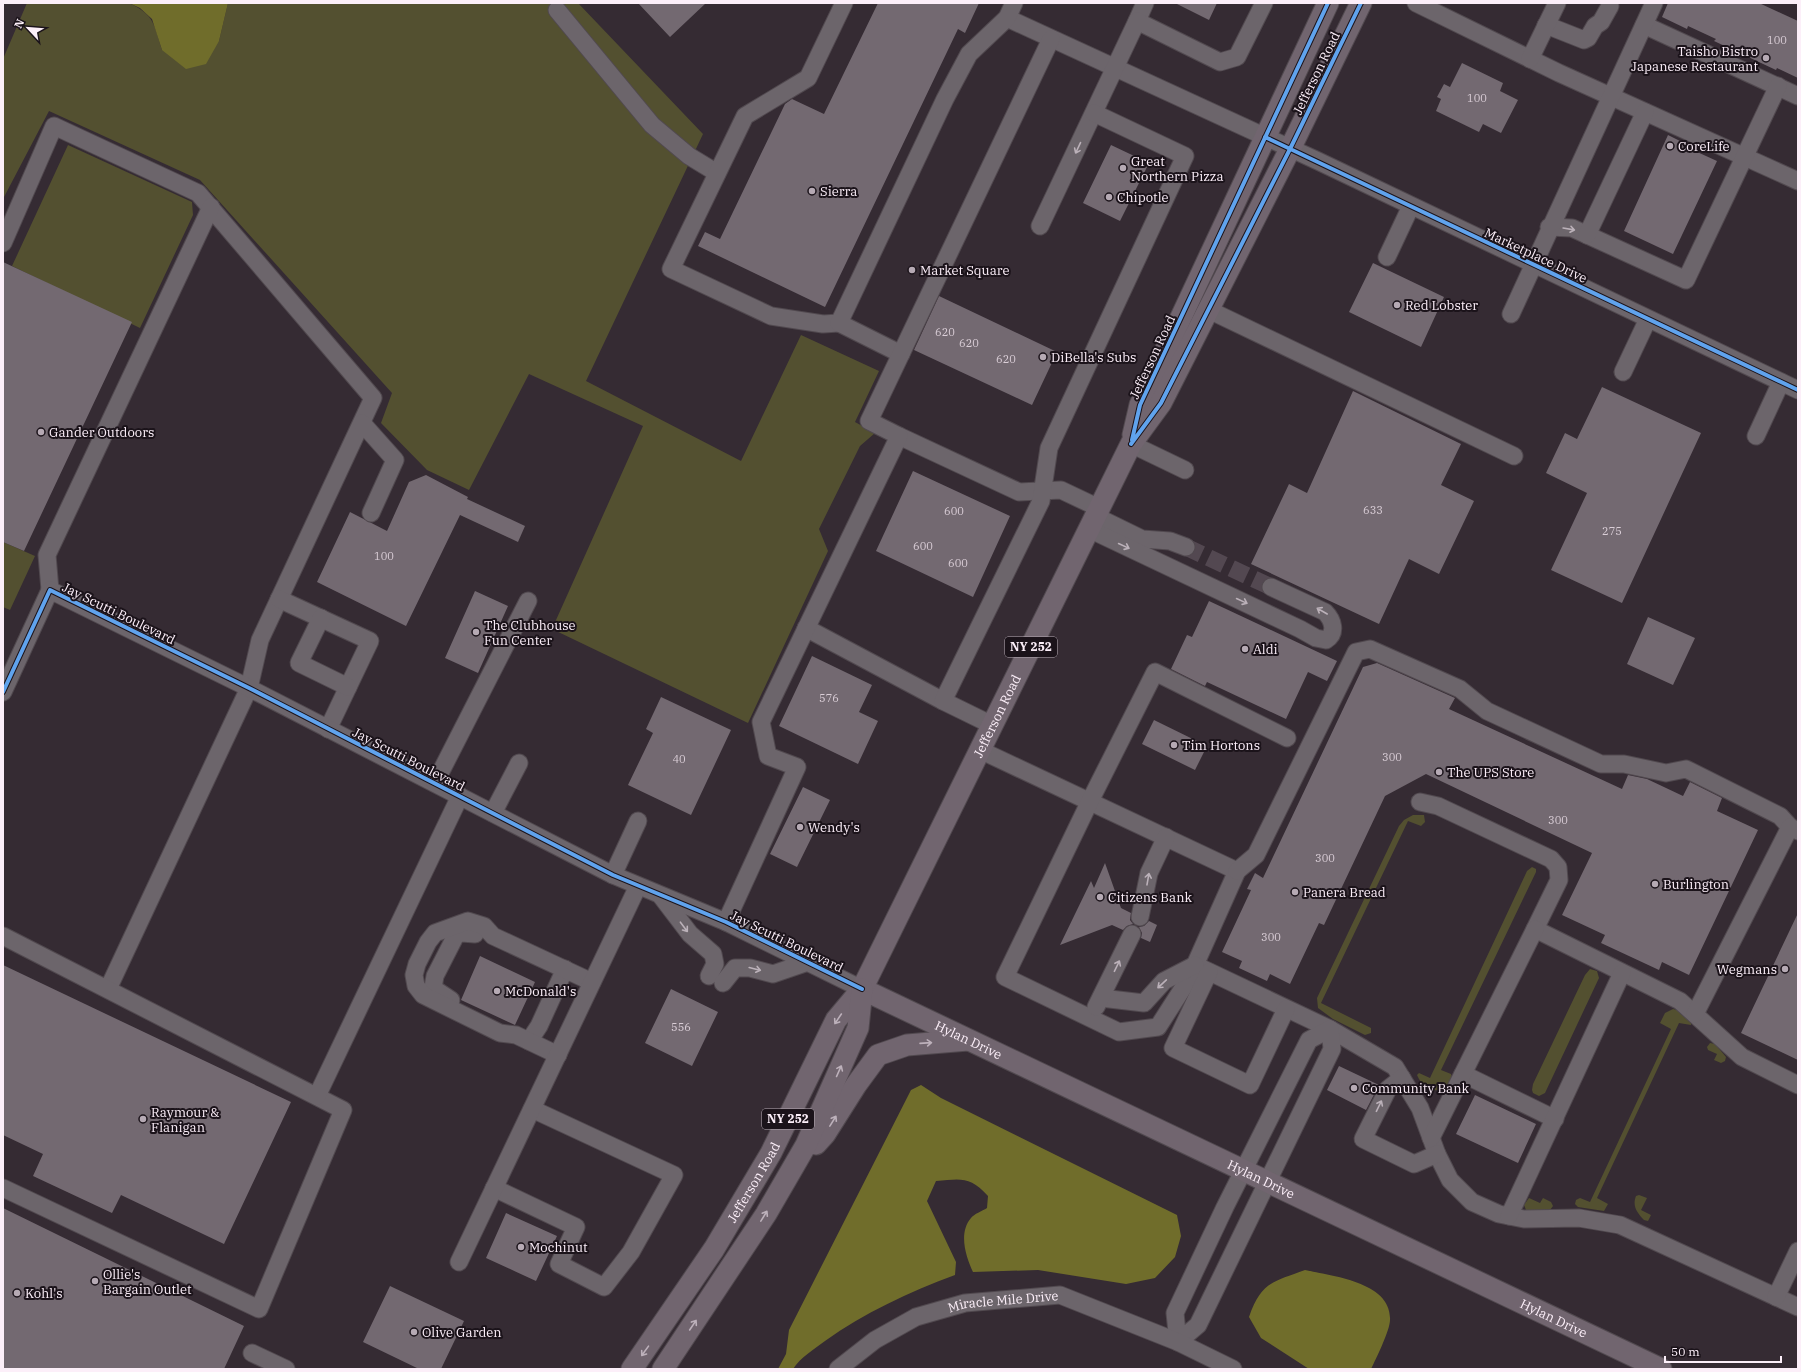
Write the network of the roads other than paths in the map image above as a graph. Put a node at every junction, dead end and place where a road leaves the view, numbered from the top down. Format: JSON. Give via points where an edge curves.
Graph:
{"nodes":[{"id":1,"x":844,"y":3,"type":"edge"},
{"id":2,"x":1014,"y":3,"type":"edge"},
{"id":3,"x":1145,"y":3,"type":"edge"},
{"id":4,"x":1264,"y":3,"type":"edge"},
{"id":5,"x":1328,"y":3,"type":"edge"},
{"id":6,"x":1361,"y":3,"type":"edge"},
{"id":7,"x":1416,"y":3,"type":"edge"},
{"id":8,"x":1557,"y":3,"type":"edge"},
{"id":9,"x":1654,"y":3,"type":"edge"},
{"id":10,"x":1605,"y":4,"type":"edge"},
{"id":11,"x":1445,"y":9,"type":"edge"},
{"id":12,"x":557,"y":10,"type":"dead end"},
{"id":13,"x":1007,"y":18,"type":"junction"},
{"id":14,"x":1137,"y":21,"type":"junction"},
{"id":15,"x":1546,"y":25,"type":"junction"},
{"id":16,"x":1644,"y":25,"type":"junction"},
{"id":17,"x":1051,"y":39,"type":"junction"},
{"id":18,"x":1530,"y":59,"type":"junction"},
{"id":19,"x":1116,"y":68,"type":"junction"},
{"id":20,"x":1778,"y":86,"type":"junction"},
{"id":21,"x":1610,"y":96,"type":"junction"},
{"id":22,"x":1798,"y":96,"type":"edge"},
{"id":23,"x":1645,"y":112,"type":"junction"},
{"id":24,"x":1094,"y":113,"type":"junction"},
{"id":25,"x":1265,"y":137,"type":"junction"},
{"id":26,"x":1290,"y":149,"type":"junction"},
{"id":27,"x":1745,"y":156,"type":"junction"},
{"id":28,"x":717,"y":173,"type":"junction"},
{"id":29,"x":1798,"y":181,"type":"edge"},
{"id":30,"x":1411,"y":206,"type":"junction"},
{"id":31,"x":210,"y":207,"type":"junction"},
{"id":32,"x":1040,"y":226,"type":"dead end"},
{"id":33,"x":1549,"y":227,"type":"junction"},
{"id":34,"x":1587,"y":236,"type":"junction"},
{"id":35,"x":3,"y":243,"type":"edge"},
{"id":36,"x":1387,"y":256,"type":"dead end"},
{"id":37,"x":1533,"y":264,"type":"junction"},
{"id":38,"x":1209,"y":310,"type":"junction"},
{"id":39,"x":1510,"y":314,"type":"dead end"},
{"id":40,"x":1648,"y":319,"type":"junction"},
{"id":41,"x":839,"y":323,"type":"junction"},
{"id":42,"x":901,"y":354,"type":"junction"},
{"id":43,"x":1622,"y":372,"type":"dead end"},
{"id":44,"x":1781,"y":382,"type":"junction"},
{"id":45,"x":1798,"y":390,"type":"edge"},
{"id":46,"x":362,"y":423,"type":"junction"},
{"id":47,"x":899,"y":436,"type":"junction"},
{"id":48,"x":1756,"y":436,"type":"dead end"},
{"id":49,"x":1131,"y":444,"type":"junction"},
{"id":50,"x":1514,"y":456,"type":"dead end"},
{"id":51,"x":1185,"y":470,"type":"dead end"},
{"id":52,"x":1043,"y":490,"type":"junction"},
{"id":53,"x":371,"y":513,"type":"dead end"},
{"id":54,"x":1094,"y":518,"type":"junction"},
{"id":55,"x":1186,"y":547,"type":"tunnel mouth"},
{"id":56,"x":1271,"y":587,"type":"tunnel mouth"},
{"id":57,"x":50,"y":590,"type":"junction"},
{"id":58,"x":279,"y":599,"type":"junction"},
{"id":59,"x":528,"y":601,"type":"dead end"},
{"id":60,"x":321,"y":618,"type":"junction"},
{"id":61,"x":806,"y":628,"type":"junction"},
{"id":62,"x":348,"y":687,"type":"junction"},
{"id":63,"x":249,"y":688,"type":"junction"},
{"id":64,"x":3,"y":692,"type":"edge"},
{"id":65,"x":943,"y":701,"type":"junction"},
{"id":66,"x":992,"y":725,"type":"junction"},
{"id":67,"x":328,"y":729,"type":"junction"},
{"id":68,"x":1287,"y":738,"type":"dead end"},
{"id":69,"x":980,"y":750,"type":"junction"},
{"id":70,"x":519,"y":763,"type":"dead end"},
{"id":71,"x":434,"y":783,"type":"junction"},
{"id":72,"x":460,"y":796,"type":"junction"},
{"id":73,"x":1090,"y":801,"type":"junction"},
{"id":74,"x":1420,"y":802,"type":"dead end"},
{"id":75,"x":493,"y":813,"type":"junction"},
{"id":76,"x":638,"y":821,"type":"dead end"},
{"id":77,"x":1794,"y":829,"type":"edge"},
{"id":78,"x":1166,"y":837,"type":"junction"},
{"id":79,"x":1237,"y":871,"type":"junction"},
{"id":80,"x":613,"y":874,"type":"junction"},
{"id":81,"x":638,"y":886,"type":"junction"},
{"id":82,"x":661,"y":896,"type":"junction"},
{"id":83,"x":1140,"y":917,"type":"dead end"},
{"id":84,"x":726,"y":922,"type":"junction"},
{"id":85,"x":1534,"y":929,"type":"junction"},
{"id":86,"x":1132,"y":934,"type":"dead end"},
{"id":87,"x":3,"y":936,"type":"edge"},
{"id":88,"x":493,"y":936,"type":"junction"},
{"id":89,"x":808,"y":962,"type":"junction"},
{"id":90,"x":1202,"y":968,"type":"junction"},
{"id":91,"x":565,"y":969,"type":"junction"},
{"id":92,"x":1622,"y":973,"type":"junction"},
{"id":93,"x":592,"y":982,"type":"junction"},
{"id":94,"x":108,"y":989,"type":"junction"},
{"id":95,"x":862,"y":989,"type":"junction"},
{"id":96,"x":1101,"y":998,"type":"junction"},
{"id":97,"x":1286,"y":1009,"type":"junction"},
{"id":98,"x":1695,"y":1014,"type":"junction"},
{"id":99,"x":1090,"y":1019,"type":"junction"},
{"id":100,"x":1330,"y":1029,"type":"junction"},
{"id":101,"x":522,"y":1038,"type":"junction"},
{"id":102,"x":970,"y":1040,"type":"junction"},
{"id":103,"x":558,"y":1055,"type":"junction"},
{"id":104,"x":1463,"y":1074,"type":"junction"},
{"id":105,"x":1402,"y":1078,"type":"junction"},
{"id":106,"x":1798,"y":1085,"type":"edge"},
{"id":107,"x":316,"y":1096,"type":"junction"},
{"id":108,"x":532,"y":1109,"type":"junction"},
{"id":109,"x":1555,"y":1119,"type":"junction"},
{"id":110,"x":1431,"y":1138,"type":"junction"},
{"id":111,"x":1437,"y":1154,"type":"junction"},
{"id":112,"x":1243,"y":1170,"type":"junction"},
{"id":113,"x":790,"y":1173,"type":"junction"},
{"id":114,"x":1268,"y":1182,"type":"junction"},
{"id":115,"x":3,"y":1188,"type":"edge"},
{"id":116,"x":494,"y":1188,"type":"junction"},
{"id":117,"x":1509,"y":1216,"type":"junction"},
{"id":118,"x":1797,"y":1256,"type":"edge"},
{"id":119,"x":459,"y":1262,"type":"dead end"},
{"id":120,"x":1776,"y":1297,"type":"junction"},
{"id":121,"x":1798,"y":1307,"type":"edge"},
{"id":122,"x":1178,"y":1342,"type":"junction"},
{"id":123,"x":252,"y":1353,"type":"dead end"},
{"id":124,"x":667,"y":1365,"type":"edge"},
{"id":125,"x":286,"y":1369,"type":"edge"},
{"id":126,"x":632,"y":1369,"type":"edge"},
{"id":127,"x":838,"y":1369,"type":"edge"},
{"id":128,"x":1233,"y":1369,"type":"edge"},
{"id":129,"x":1661,"y":1369,"type":"edge"}],
"edges":[{"from":1,"to":28,"type":"street","via":[[808,78],[745,116]]},
{"from":2,"to":13,"type":"street"},
{"from":3,"to":14,"type":"street"},
{"from":4,"to":14,"type":"street","via":[[1237,57],[1220,62]]},
{"from":5,"to":25,"type":"main road","name":"Jefferson Road","number":"NY 252"},
{"from":6,"to":26,"type":"main road","name":"Jefferson Road","number":"NY 252"},
{"from":7,"to":11,"type":"street"},
{"from":8,"to":15,"type":"street"},
{"from":9,"to":16,"type":"street"},
{"from":10,"to":15,"type":"street","via":[[1602,22],[1595,26],[1584,40]]},
{"from":11,"to":18,"type":"street"},
{"from":12,"to":28,"type":"street","via":[[652,125],[689,156]]},
{"from":13,"to":17,"type":"street","name":"Marketplace Drive"},
{"from":13,"to":41,"type":"street","via":[[969,54],[945,99]]},
{"from":14,"to":19,"type":"street"},
{"from":15,"to":18,"type":"street"},
{"from":16,"to":20,"type":"street"},
{"from":16,"to":21,"type":"street"},
{"from":17,"to":19,"type":"street","name":"Marketplace Drive"},
{"from":17,"to":42,"type":"street"},
{"from":18,"to":21,"type":"street"},
{"from":19,"to":24,"type":"street"},
{"from":19,"to":25,"type":"street","name":"Marketplace Drive"},
{"from":20,"to":22,"type":"street"},
{"from":20,"to":27,"type":"street"},
{"from":21,"to":23,"type":"street"},
{"from":21,"to":33,"type":"street"},
{"from":23,"to":27,"type":"street"},
{"from":23,"to":34,"type":"street"},
{"from":24,"to":32,"type":"street","one_way":true},
{"from":24,"to":52,"type":"street","via":[[1185,156],[1049,448]]},
{"from":25,"to":26,"type":"street","name":"Marketplace Drive"},
{"from":25,"to":49,"type":"main road","name":"Jefferson Road","number":"NY 252","via":[[1140,405]]},
{"from":26,"to":30,"type":"street","name":"Marketplace Drive"},
{"from":26,"to":38,"type":"main road","name":"Jefferson Road","number":"NY 252"},
{"from":27,"to":29,"type":"street"},
{"from":27,"to":34,"type":"street","via":[[1686,280]]},
{"from":28,"to":41,"type":"street","via":[[671,270],[771,316],[823,324]]},
{"from":30,"to":36,"type":"street"},
{"from":30,"to":37,"type":"street","name":"Marketplace Drive"},
{"from":31,"to":35,"type":"street","via":[[198,193],[54,126]]},
{"from":31,"to":46,"type":"street","via":[[373,398]]},
{"from":31,"to":57,"type":"street","via":[[47,556]]},
{"from":33,"to":34,"type":"street","one_way":true,"via":[[1572,228]]},
{"from":33,"to":37,"type":"street"},
{"from":37,"to":39,"type":"street"},
{"from":37,"to":40,"type":"street","name":"Marketplace Drive"},
{"from":38,"to":49,"type":"main road","name":"Jefferson Road","number":"NY 252","via":[[1161,402]]},
{"from":38,"to":50,"type":"street"},
{"from":40,"to":43,"type":"street"},
{"from":40,"to":44,"type":"street","name":"Marketplace Drive"},
{"from":41,"to":42,"type":"street"},
{"from":42,"to":47,"type":"street","via":[[869,421]]},
{"from":44,"to":45,"type":"street","name":"Marketplace Drive"},
{"from":44,"to":48,"type":"street"},
{"from":46,"to":53,"type":"street","via":[[395,460]]},
{"from":46,"to":58,"type":"street"},
{"from":47,"to":52,"type":"street","via":[[1019,492]]},
{"from":47,"to":61,"type":"street"},
{"from":49,"to":51,"type":"street"},
{"from":49,"to":54,"type":"main road","name":"Jefferson Road","number":"NY 252"},
{"from":52,"to":54,"type":"street","via":[[1061,490]]},
{"from":52,"to":65,"type":"street","via":[[1041,501]]},
{"from":54,"to":55,"type":"street","via":[[1142,540],[1170,541]]},
{"from":54,"to":56,"type":"street","one_way":true,"via":[[1316,638],[1326,640],[1331,636],[1333,623],[1325,612]]},
{"from":54,"to":66,"type":"main road","name":"Jefferson Road","number":"NY 252"},
{"from":57,"to":63,"type":"street","name":"Jay Scutti Boulevard"},
{"from":57,"to":64,"type":"street","name":"Jay Scutti Boulevard"},
{"from":58,"to":60,"type":"street"},
{"from":58,"to":63,"type":"street","via":[[260,640]]},
{"from":59,"to":71,"type":"street"},
{"from":60,"to":62,"type":"street","via":[[300,663]]},
{"from":60,"to":62,"type":"street","via":[[370,641]]},
{"from":61,"to":65,"type":"street"},
{"from":61,"to":84,"type":"street","via":[[761,722],[768,756],[797,767]]},
{"from":62,"to":67,"type":"street"},
{"from":63,"to":67,"type":"street","name":"Jay Scutti Boulevard"},
{"from":63,"to":94,"type":"street"},
{"from":65,"to":66,"type":"street"},
{"from":66,"to":69,"type":"main road","name":"Jefferson Road","number":"NY 252"},
{"from":67,"to":71,"type":"street","name":"Jay Scutti Boulevard"},
{"from":68,"to":73,"type":"street","via":[[1155,672]]},
{"from":69,"to":73,"type":"street"},
{"from":69,"to":95,"type":"main road","name":"Jefferson Road","number":"NY 252"},
{"from":70,"to":75,"type":"street"},
{"from":71,"to":72,"type":"street","name":"Jay Scutti Boulevard"},
{"from":72,"to":75,"type":"street","name":"Jay Scutti Boulevard"},
{"from":72,"to":107,"type":"street"},
{"from":73,"to":78,"type":"street"},
{"from":73,"to":99,"type":"street","via":[[1005,977]]},
{"from":74,"to":85,"type":"street","via":[[1438,806],[1551,859],[1558,867],[1559,880]]},
{"from":75,"to":80,"type":"street","name":"Jay Scutti Boulevard"},
{"from":76,"to":80,"type":"street"},
{"from":77,"to":79,"type":"street","via":[[1780,816],[1686,769],[1666,772],[1624,764],[1601,764],[1486,711],[1460,689],[1370,649],[1356,652],[1256,855]]},
{"from":77,"to":98,"type":"street"},
{"from":78,"to":79,"type":"street"},
{"from":83,"to":78,"type":"street","one_way":true,"via":[[1149,873]]},
{"from":79,"to":90,"type":"street"},
{"from":80,"to":81,"type":"street","name":"Jay Scutti Boulevard"},
{"from":81,"to":82,"type":"street","name":"Jay Scutti Boulevard"},
{"from":81,"to":93,"type":"street"},
{"from":82,"to":84,"type":"street","name":"Jay Scutti Boulevard"},
{"from":82,"to":89,"type":"street","one_way":true,"via":[[690,934],[713,954],[716,980],[735,968],[750,968],[773,974]]},
{"from":84,"to":89,"type":"street","name":"Jay Scutti Boulevard"},
{"from":85,"to":92,"type":"street"},
{"from":85,"to":104,"type":"street"},
{"from":96,"to":86,"type":"street","one_way":true},
{"from":87,"to":94,"type":"street"},
{"from":88,"to":91,"type":"street"},
{"from":88,"to":101,"type":"street","via":[[471,933],[456,935],[435,976],[433,988],[447,998],[504,1024]]},
{"from":88,"to":101,"type":"street","via":[[484,926],[468,921],[435,933],[417,964],[414,975],[416,986],[423,995],[437,1003],[500,1033]]},
{"from":89,"to":95,"type":"street","name":"Jay Scutti Boulevard"},
{"from":90,"to":96,"type":"street","one_way":true,"via":[[1164,981],[1144,1003]]},
{"from":90,"to":97,"type":"street"},
{"from":90,"to":97,"type":"street","via":[[1173,1048],[1250,1085]]},
{"from":90,"to":99,"type":"street","via":[[1184,988],[1158,1027],[1119,1032]]},
{"from":91,"to":93,"type":"street"},
{"from":91,"to":101,"type":"street","via":[[539,1026]]},
{"from":92,"to":98,"type":"street","via":[[1680,1001]]},
{"from":92,"to":109,"type":"street"},
{"from":93,"to":103,"type":"street"},
{"from":94,"to":107,"type":"street"},
{"from":95,"to":102,"type":"main road","name":"Hylan Drive"},
{"from":113,"to":95,"type":"main road","name":"Jefferson Road","number":"NY 252","one_way":true,"via":[[806,1145],[858,1028]]},
{"from":95,"to":126,"type":"main road","name":"Jefferson Road","number":"NY 252","one_way":true,"via":[[836,1020],[771,1153],[714,1249]]},
{"from":96,"to":99,"type":"street"},
{"from":97,"to":100,"type":"street"},
{"from":98,"to":106,"type":"street","via":[[1742,1057]]},
{"from":100,"to":105,"type":"street","via":[[1395,1067]]},
{"from":100,"to":112,"type":"street","via":[[1309,1040]]},
{"from":100,"to":114,"type":"street","via":[[1332,1049]]},
{"from":101,"to":103,"type":"street"},
{"from":102,"to":112,"type":"main road","name":"Hylan Drive"},
{"from":113,"to":102,"type":"main road","one_way":true,"via":[[824,1134],[878,1055],[907,1045]]},
{"from":103,"to":108,"type":"street"},
{"from":104,"to":109,"type":"street"},
{"from":104,"to":110,"type":"street"},
{"from":105,"to":110,"type":"street","via":[[1420,1108]]},
{"from":111,"to":105,"type":"street","one_way":true,"via":[[1414,1164],[1363,1139],[1388,1089]]},
{"from":107,"to":115,"type":"street","via":[[343,1110],[259,1309]]},
{"from":108,"to":116,"type":"street"},
{"from":108,"to":116,"type":"street","via":[[674,1175],[631,1252],[604,1287],[559,1264],[576,1227]]},
{"from":109,"to":117,"type":"street"},
{"from":110,"to":111,"type":"street"},
{"from":111,"to":117,"type":"street","via":[[1450,1180],[1472,1202],[1498,1214]]},
{"from":112,"to":114,"type":"main road","name":"Hylan Drive"},
{"from":112,"to":122,"type":"street","via":[[1174,1313]]},
{"from":124,"to":113,"type":"main road","name":"Jefferson Road","number":"NY 252","one_way":true},
{"from":114,"to":122,"type":"street","via":[[1198,1325]]},
{"from":114,"to":129,"type":"main road","name":"Hylan Drive"},
{"from":116,"to":119,"type":"street"},
{"from":117,"to":120,"type":"street","via":[[1524,1220],[1578,1218],[1620,1225]]},
{"from":118,"to":120,"type":"street"},
{"from":120,"to":121,"type":"street"},
{"from":122,"to":127,"type":"street","name":"Miracle Mile Drive","via":[[1060,1295],[965,1303],[916,1317],[875,1340]]},
{"from":122,"to":128,"type":"street","name":"Miracle Mile Drive"},
{"from":123,"to":125,"type":"street"}]}
